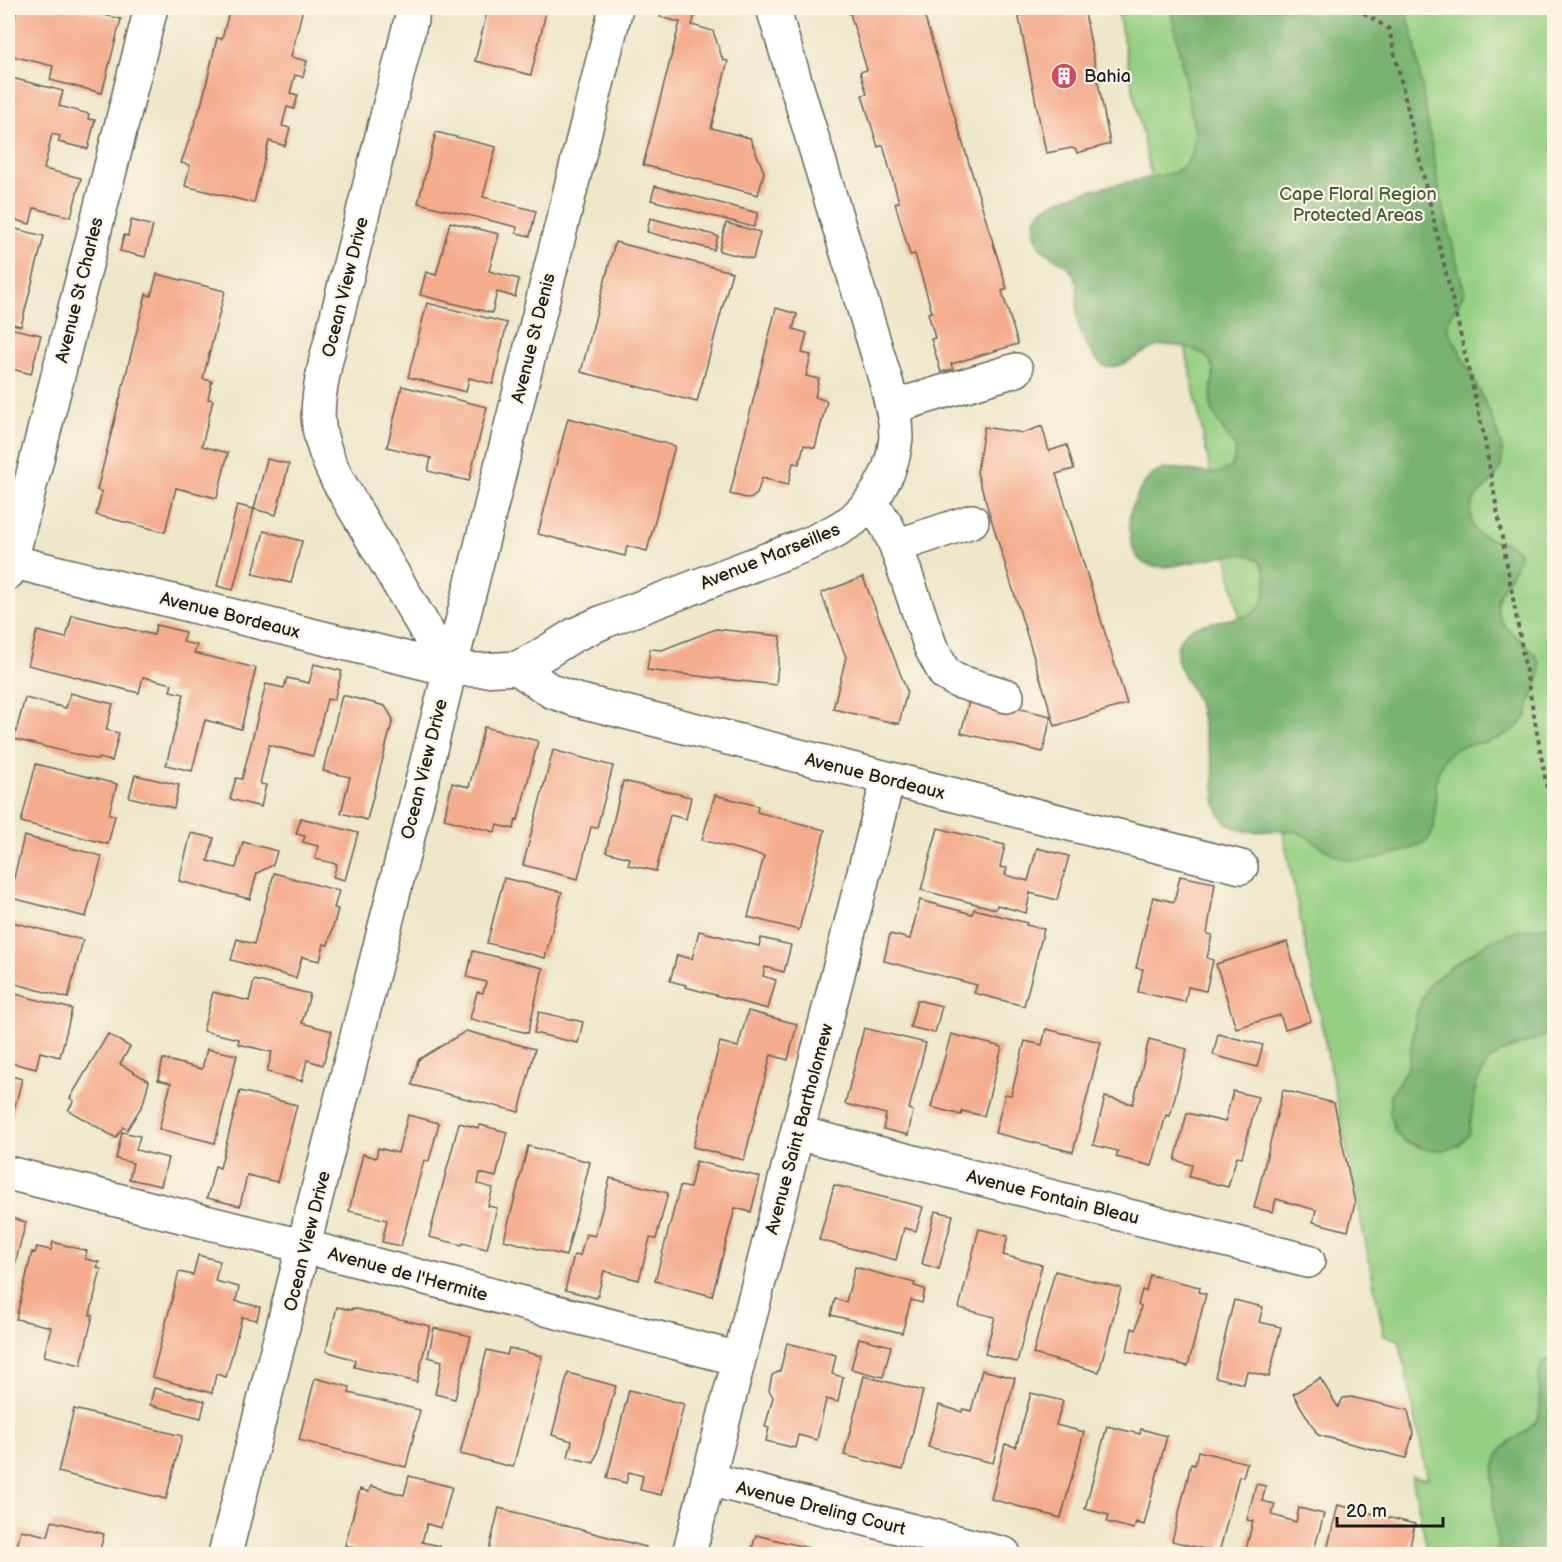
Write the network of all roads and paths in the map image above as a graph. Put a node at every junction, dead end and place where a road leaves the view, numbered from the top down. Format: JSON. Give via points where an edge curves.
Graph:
{"nodes":[{"id":1,"x":151,"y":8,"type":"edge"},
{"id":2,"x":414,"y":8,"type":"edge"},
{"id":3,"x":616,"y":8,"type":"edge"},
{"id":4,"x":773,"y":8,"type":"edge"},
{"id":5,"x":1356,"y":8,"type":"edge"},
{"id":6,"x":1016,"y":370,"type":"dead end"},
{"id":7,"x":892,"y":407,"type":"junction"},
{"id":8,"x":867,"y":506,"type":"junction"},
{"id":9,"x":972,"y":520,"type":"dead end"},
{"id":10,"x":896,"y":546,"type":"junction"},
{"id":11,"x":9,"y":567,"type":"edge"},
{"id":12,"x":517,"y":668,"type":"junction"},
{"id":13,"x":449,"y":669,"type":"junction"},
{"id":14,"x":1007,"y":696,"type":"dead end"},
{"id":15,"x":888,"y":779,"type":"junction"},
{"id":16,"x":1554,"y":816,"type":"edge"},
{"id":17,"x":1241,"y":867,"type":"dead end"},
{"id":18,"x":798,"y":1133,"type":"junction"},
{"id":19,"x":8,"y":1173,"type":"edge"},
{"id":20,"x":306,"y":1247,"type":"junction"},
{"id":21,"x":1308,"y":1262,"type":"dead end"},
{"id":22,"x":739,"y":1359,"type":"junction"},
{"id":23,"x":708,"y":1479,"type":"junction"},
{"id":24,"x":945,"y":1547,"type":"edge"},
{"id":25,"x":225,"y":1554,"type":"edge"},
{"id":26,"x":689,"y":1554,"type":"edge"},
{"id":27,"x":1004,"y":1554,"type":"edge"}],
"edges":[{"from":1,"to":11,"type":"street","name":"Avenue St Charles"},
{"from":2,"to":13,"type":"street","name":"Ocean View Drive","via":[[326,360],[317,412],[322,446],[336,479]]},
{"from":3,"to":13,"type":"street","name":"Avenue St Denis"},
{"from":4,"to":7,"type":"street","name":"Avenue Marseilles"},
{"from":5,"to":16,"type":"path","via":[[1389,29],[1483,431]]},
{"from":6,"to":7,"type":"street"},
{"from":7,"to":8,"type":"street","name":"Avenue Marseilles","via":[[896,438],[893,456]]},
{"from":8,"to":10,"type":"street","via":[[881,518]]},
{"from":8,"to":12,"type":"street","name":"Avenue Marseilles","via":[[853,520],[813,542],[605,621]]},
{"from":9,"to":10,"type":"street"},
{"from":10,"to":14,"type":"street","via":[[931,648],[945,674]]},
{"from":11,"to":13,"type":"street","name":"Avenue Bordeaux"},
{"from":12,"to":13,"type":"street","name":"Avenue Marseilles"},
{"from":12,"to":15,"type":"street","name":"Avenue Bordeaux","via":[[551,692],[573,699]]},
{"from":13,"to":20,"type":"street","name":"Ocean View Drive"},
{"from":15,"to":17,"type":"street","name":"Avenue Bordeaux"},
{"from":15,"to":18,"type":"street","name":"Avenue Saint Bartholomew"},
{"from":18,"to":21,"type":"street","name":"Avenue Fontain Bleau"},
{"from":18,"to":22,"type":"street","name":"Avenue Saint Bartholomew"},
{"from":19,"to":20,"type":"street","name":"Avenue de l'Hermite"},
{"from":20,"to":22,"type":"street","name":"Avenue de l'Hermite"},
{"from":20,"to":25,"type":"street","name":"Ocean View Drive"},
{"from":22,"to":23,"type":"street","name":"Avenue Saint Bartholomew"},
{"from":23,"to":24,"type":"street","name":"Avenue Dreling Court"},
{"from":23,"to":26,"type":"street","name":"Avenue Saint Bartholomew"},
{"from":24,"to":27,"type":"street","name":"Avenue Dreling Court"}]}
